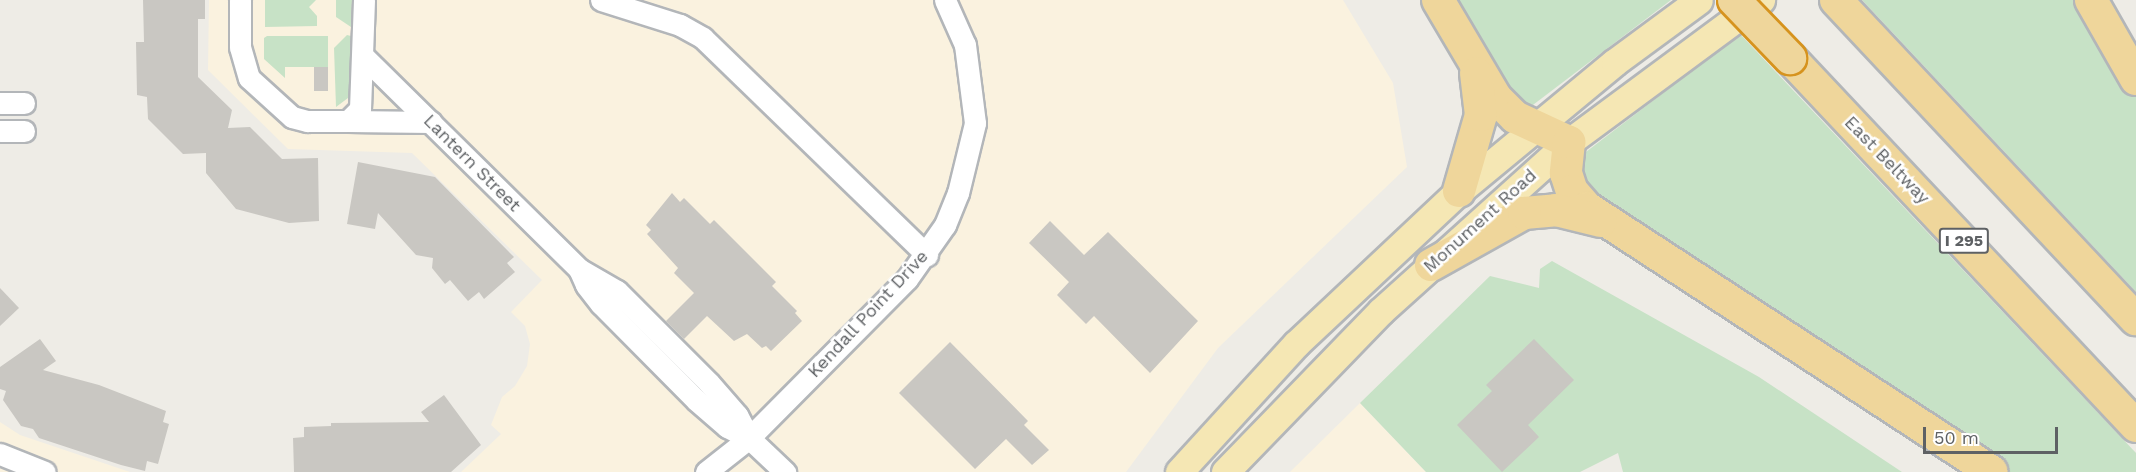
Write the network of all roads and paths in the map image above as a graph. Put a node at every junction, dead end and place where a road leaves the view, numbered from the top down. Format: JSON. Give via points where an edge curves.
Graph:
{"nodes":[{"id":1,"x":240,"y":0,"type":"edge"},
{"id":2,"x":364,"y":0,"type":"edge"},
{"id":3,"x":601,"y":0,"type":"edge"},
{"id":4,"x":945,"y":0,"type":"edge"},
{"id":5,"x":1438,"y":0,"type":"edge"},
{"id":6,"x":1699,"y":0,"type":"edge"},
{"id":7,"x":1734,"y":0,"type":"edge"},
{"id":8,"x":1761,"y":0,"type":"edge"},
{"id":9,"x":2091,"y":0,"type":"edge"},
{"id":10,"x":1843,"y":8,"type":"edge"},
{"id":11,"x":364,"y":57,"type":"junction"},
{"id":12,"x":1474,"y":60,"type":"junction"},
{"id":13,"x":2136,"y":80,"type":"edge"},
{"id":14,"x":0,"y":103,"type":"edge"},
{"id":15,"x":24,"y":103,"type":"dead end"},
{"id":16,"x":348,"y":121,"type":"junction"},
{"id":17,"x":431,"y":122,"type":"junction"},
{"id":18,"x":1535,"y":127,"type":"junction"},
{"id":19,"x":0,"y":131,"type":"edge"},
{"id":20,"x":24,"y":131,"type":"dead end"},
{"id":21,"x":1569,"y":142,"type":"junction"},
{"id":22,"x":1459,"y":191,"type":"junction"},
{"id":23,"x":1607,"y":223,"type":"junction"},
{"id":24,"x":927,"y":255,"type":"junction"},
{"id":25,"x":1431,"y":265,"type":"junction"},
{"id":26,"x":2136,"y":319,"type":"edge"},
{"id":27,"x":2136,"y":426,"type":"edge"},
{"id":28,"x":749,"y":438,"type":"junction"},
{"id":29,"x":0,"y":454,"type":"edge"},
{"id":30,"x":45,"y":472,"type":"edge"},
{"id":31,"x":706,"y":472,"type":"edge"},
{"id":32,"x":785,"y":472,"type":"edge"},
{"id":33,"x":1179,"y":472,"type":"edge"},
{"id":34,"x":1225,"y":472,"type":"edge"},
{"id":35,"x":1992,"y":472,"type":"edge"}],
"edges":[{"from":1,"to":16,"type":"street","via":[[240,47],[249,78],[292,117]]},
{"from":2,"to":11,"type":"street"},
{"from":3,"to":24,"type":"street","via":[[680,25],[703,38]]},
{"from":4,"to":24,"type":"street","name":"Kendall Point Drive","via":[[965,45],[975,123],[958,193]]},
{"from":5,"to":12,"type":"highway"},
{"from":6,"to":18,"type":"main road","name":"Monument Road"},
{"from":7,"to":27,"type":"highway","name":"East Beltway","number":"I 295","bridge":true},
{"from":8,"to":21,"type":"main road","name":"Monument Road"},
{"from":9,"to":13,"type":"highway"},
{"from":10,"to":26,"type":"highway"},
{"from":11,"to":16,"type":"street","via":[[360,109]]},
{"from":11,"to":17,"type":"street","name":"Lantern Street"},
{"from":12,"to":18,"type":"highway","via":[[1496,98],[1515,117]]},
{"from":12,"to":22,"type":"highway","via":[[1481,115]]},
{"from":14,"to":15,"type":"street"},
{"from":16,"to":17,"type":"street"},
{"from":17,"to":28,"type":"street","name":"Lantern Street","via":[[579,269],[617,291],[710,383],[737,415]]},
{"from":18,"to":21,"type":"highway"},
{"from":18,"to":22,"type":"main road","name":"Monument Road"},
{"from":19,"to":20,"type":"street"},
{"from":21,"to":23,"type":"highway","via":[[1566,173],[1572,191]]},
{"from":21,"to":25,"type":"main road","name":"Monument Road"},
{"from":22,"to":33,"type":"main road","name":"Monument Road","via":[[1288,352]]},
{"from":23,"to":25,"type":"highway","via":[[1556,210],[1524,213]]},
{"from":23,"to":35,"type":"highway"},
{"from":24,"to":28,"type":"street","name":"Kendall Point Drive"},
{"from":25,"to":34,"type":"main road","name":"Monument Road","via":[[1312,380]]},
{"from":28,"to":31,"type":"street","name":"Kendall Point Drive"},
{"from":28,"to":32,"type":"street","name":"Lantern Street"},
{"from":29,"to":30,"type":"street"}]}
